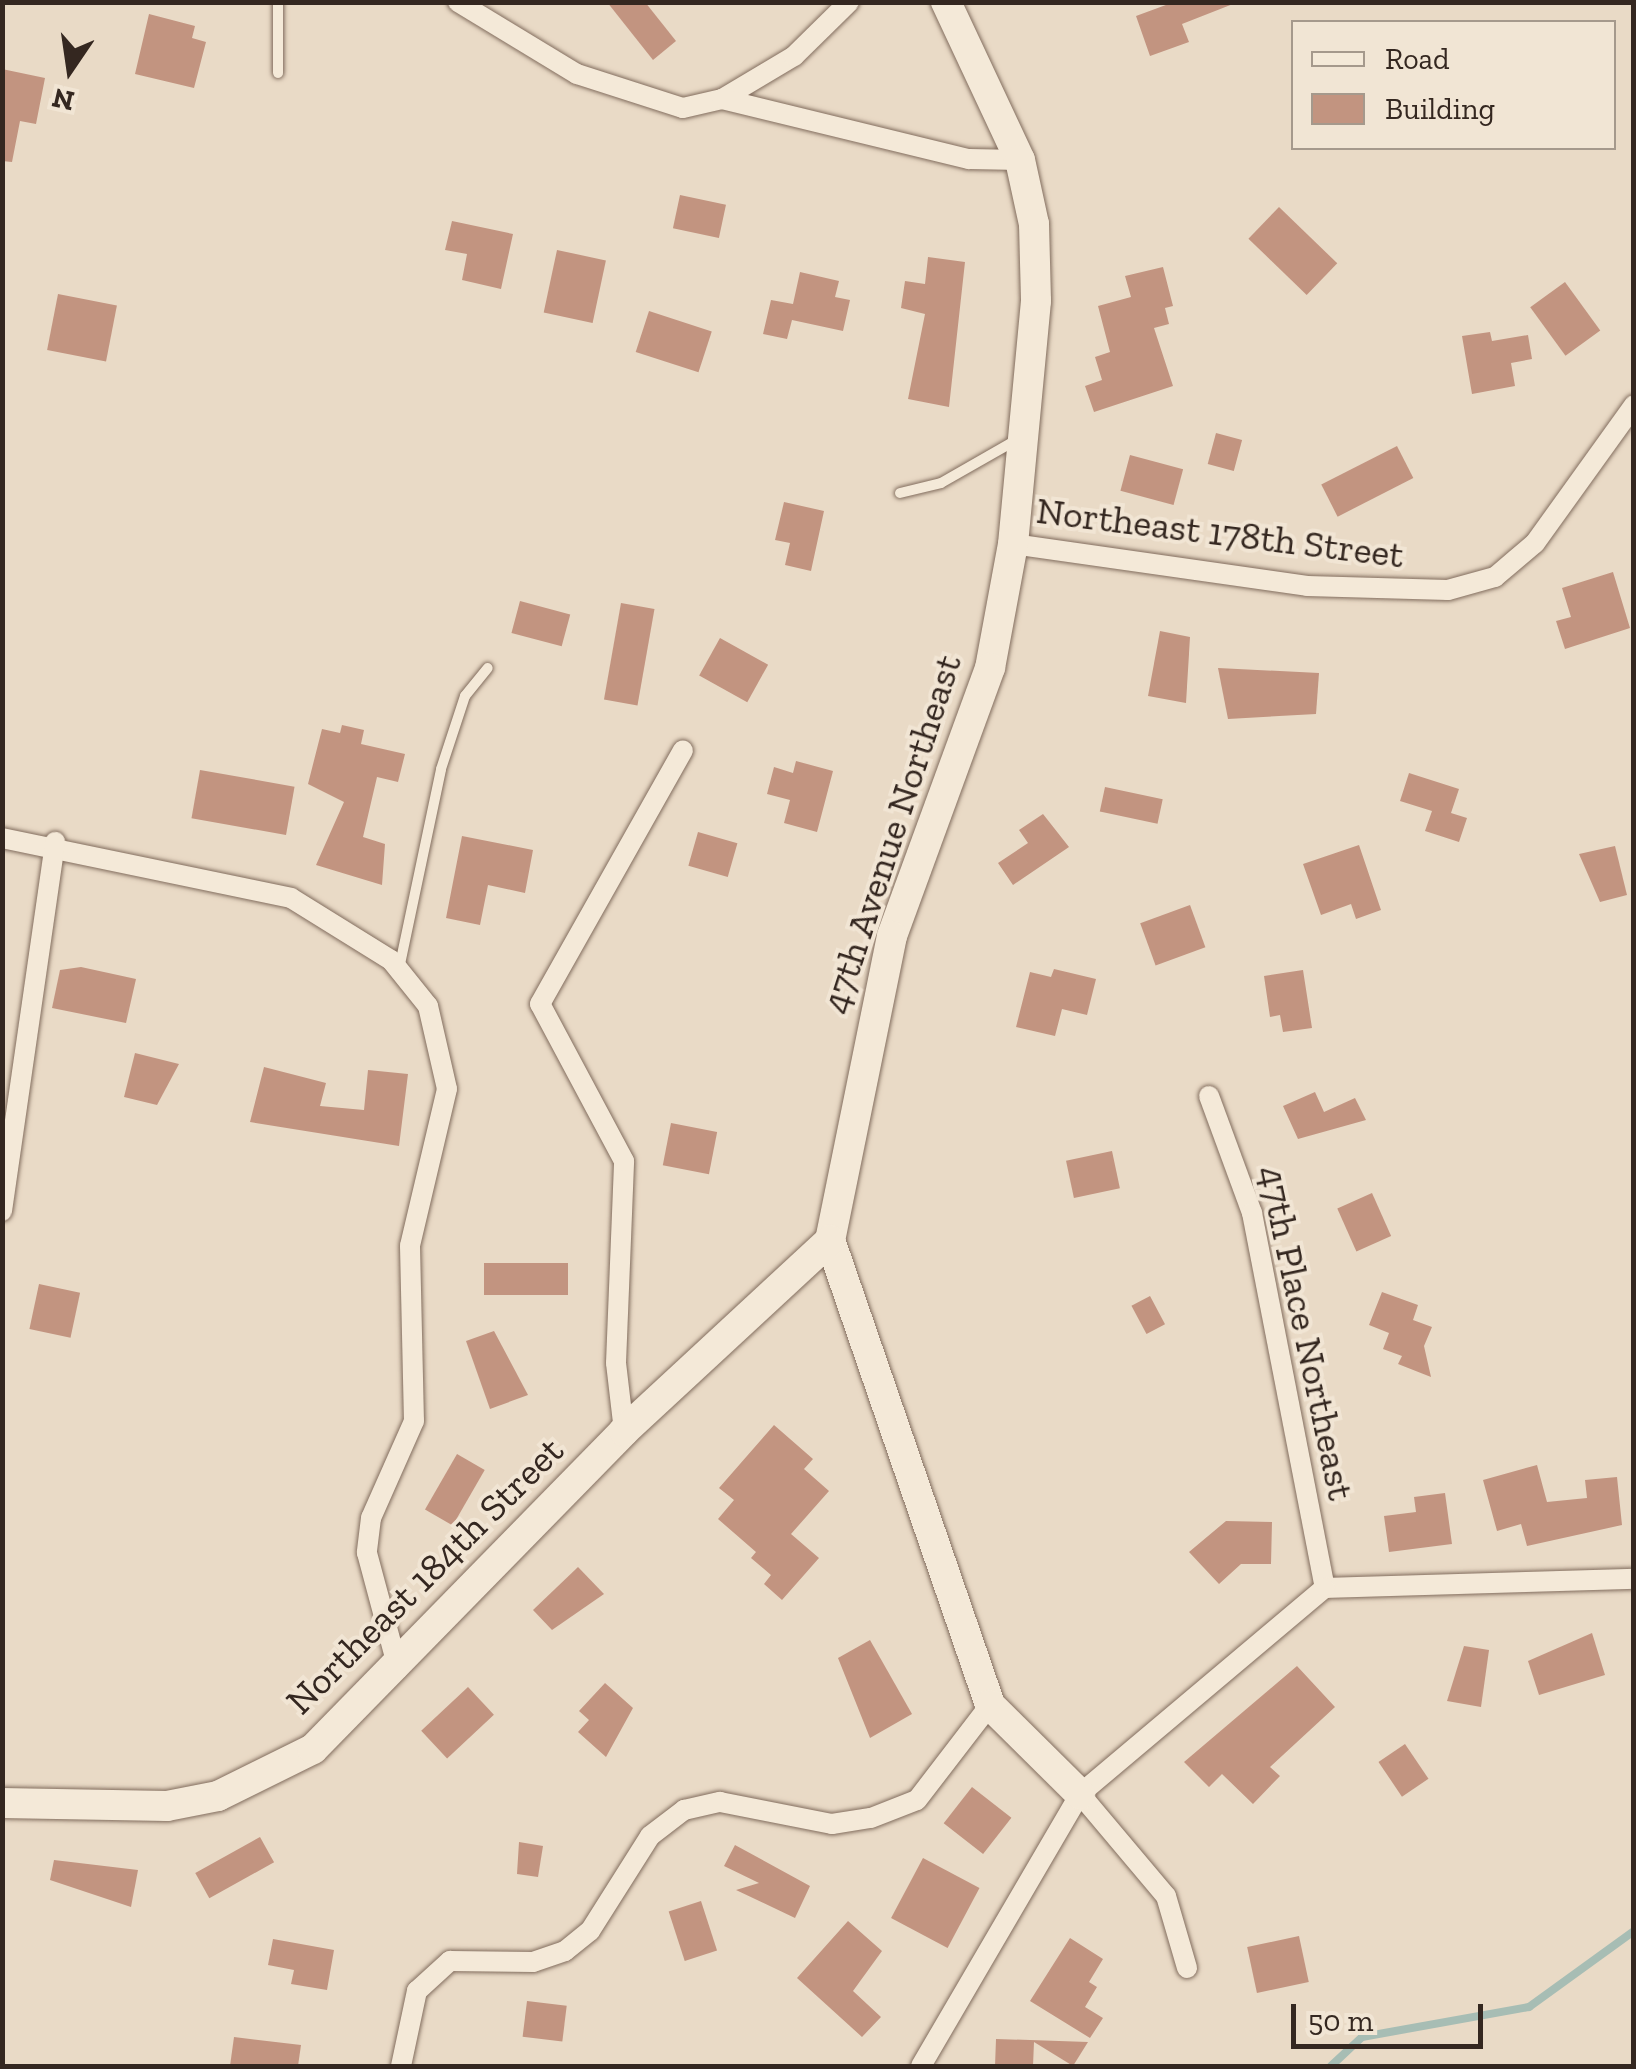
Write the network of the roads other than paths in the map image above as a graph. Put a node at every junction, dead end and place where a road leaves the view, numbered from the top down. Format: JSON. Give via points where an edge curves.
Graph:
{"nodes":[{"id":1,"x":278,"y":2,"type":"edge"},
{"id":2,"x":458,"y":2,"type":"edge"},
{"id":3,"x":850,"y":2,"type":"edge"},
{"id":4,"x":946,"y":2,"type":"edge"},
{"id":5,"x":278,"y":73,"type":"dead end"},
{"id":6,"x":722,"y":99,"type":"junction"},
{"id":7,"x":1020,"y":160,"type":"junction"},
{"id":8,"x":1634,"y":405,"type":"edge"},
{"id":9,"x":1023,"y":436,"type":"junction"},
{"id":10,"x":900,"y":493,"type":"dead end"},
{"id":11,"x":1013,"y":544,"type":"junction"},
{"id":12,"x":488,"y":668,"type":"dead end"},
{"id":13,"x":684,"y":750,"type":"dead end"},
{"id":14,"x":2,"y":838,"type":"edge"},
{"id":15,"x":55,"y":842,"type":"junction"},
{"id":16,"x":399,"y":970,"type":"junction"},
{"id":17,"x":1209,"y":1096,"type":"dead end"},
{"id":18,"x":2,"y":1212,"type":"edge"},
{"id":19,"x":830,"y":1240,"type":"junction"},
{"id":20,"x":624,"y":1431,"type":"junction"},
{"id":21,"x":1634,"y":1580,"type":"edge"},
{"id":22,"x":1325,"y":1588,"type":"junction"},
{"id":23,"x":398,"y":1669,"type":"junction"},
{"id":24,"x":990,"y":1705,"type":"junction"},
{"id":25,"x":1080,"y":1794,"type":"junction"},
{"id":26,"x":2,"y":1803,"type":"edge"},
{"id":27,"x":1187,"y":1968,"type":"dead end"},
{"id":28,"x":400,"y":2066,"type":"edge"},
{"id":29,"x":921,"y":2066,"type":"edge"}],
"edges":[{"from":1,"to":5,"type":"lane"},
{"from":2,"to":6,"type":"street","via":[[628,97],[684,108]]},
{"from":3,"to":6,"type":"street","via":[[794,56]]},
{"from":4,"to":7,"type":"street","name":"47th Avenue Northeast"},
{"from":6,"to":7,"type":"street","via":[[970,159]]},
{"from":7,"to":9,"type":"street","name":"47th Avenue Northeast","via":[[1034,224],[1036,301]]},
{"from":8,"to":11,"type":"street","name":"Northeast 178th Street","via":[[1535,543],[1495,577],[1448,590],[1307,586]]},
{"from":9,"to":10,"type":"lane","via":[[941,483]]},
{"from":9,"to":11,"type":"street","name":"47th Avenue Northeast"},
{"from":11,"to":19,"type":"street","name":"47th Avenue Northeast","via":[[970,742],[872,1010]]},
{"from":12,"to":16,"type":"lane","via":[[465,696],[441,769]]},
{"from":13,"to":20,"type":"street","via":[[540,1004],[624,1161],[616,1363]]},
{"from":14,"to":15,"type":"street"},
{"from":15,"to":16,"type":"street","via":[[291,898]]},
{"from":15,"to":18,"type":"street"},
{"from":16,"to":23,"type":"street","via":[[428,1006],[447,1089],[410,1246],[414,1420],[371,1518],[367,1553]]},
{"from":17,"to":22,"type":"street","name":"47th Place Northeast","via":[[1252,1213]]},
{"from":19,"to":20,"type":"street","name":"Northeast 184th Street"},
{"from":19,"to":24,"type":"street","name":"47th Avenue Northeast"},
{"from":20,"to":23,"type":"street","name":"Northeast 184th Street"},
{"from":21,"to":22,"type":"street"},
{"from":22,"to":25,"type":"street"},
{"from":23,"to":26,"type":"street","name":"Northeast 184th Street","via":[[313,1748],[218,1796],[105,1809]]},
{"from":24,"to":25,"type":"street","name":"47th Avenue Northeast"},
{"from":24,"to":28,"type":"street","via":[[918,1800],[871,1818],[832,1824],[720,1802],[684,1810],[650,1836],[590,1931],[565,1951],[533,1962],[450,1961],[416,1992]]},
{"from":25,"to":27,"type":"street","name":"47th Avenue Northeast","via":[[1166,1896]]},
{"from":25,"to":29,"type":"street"}]}
